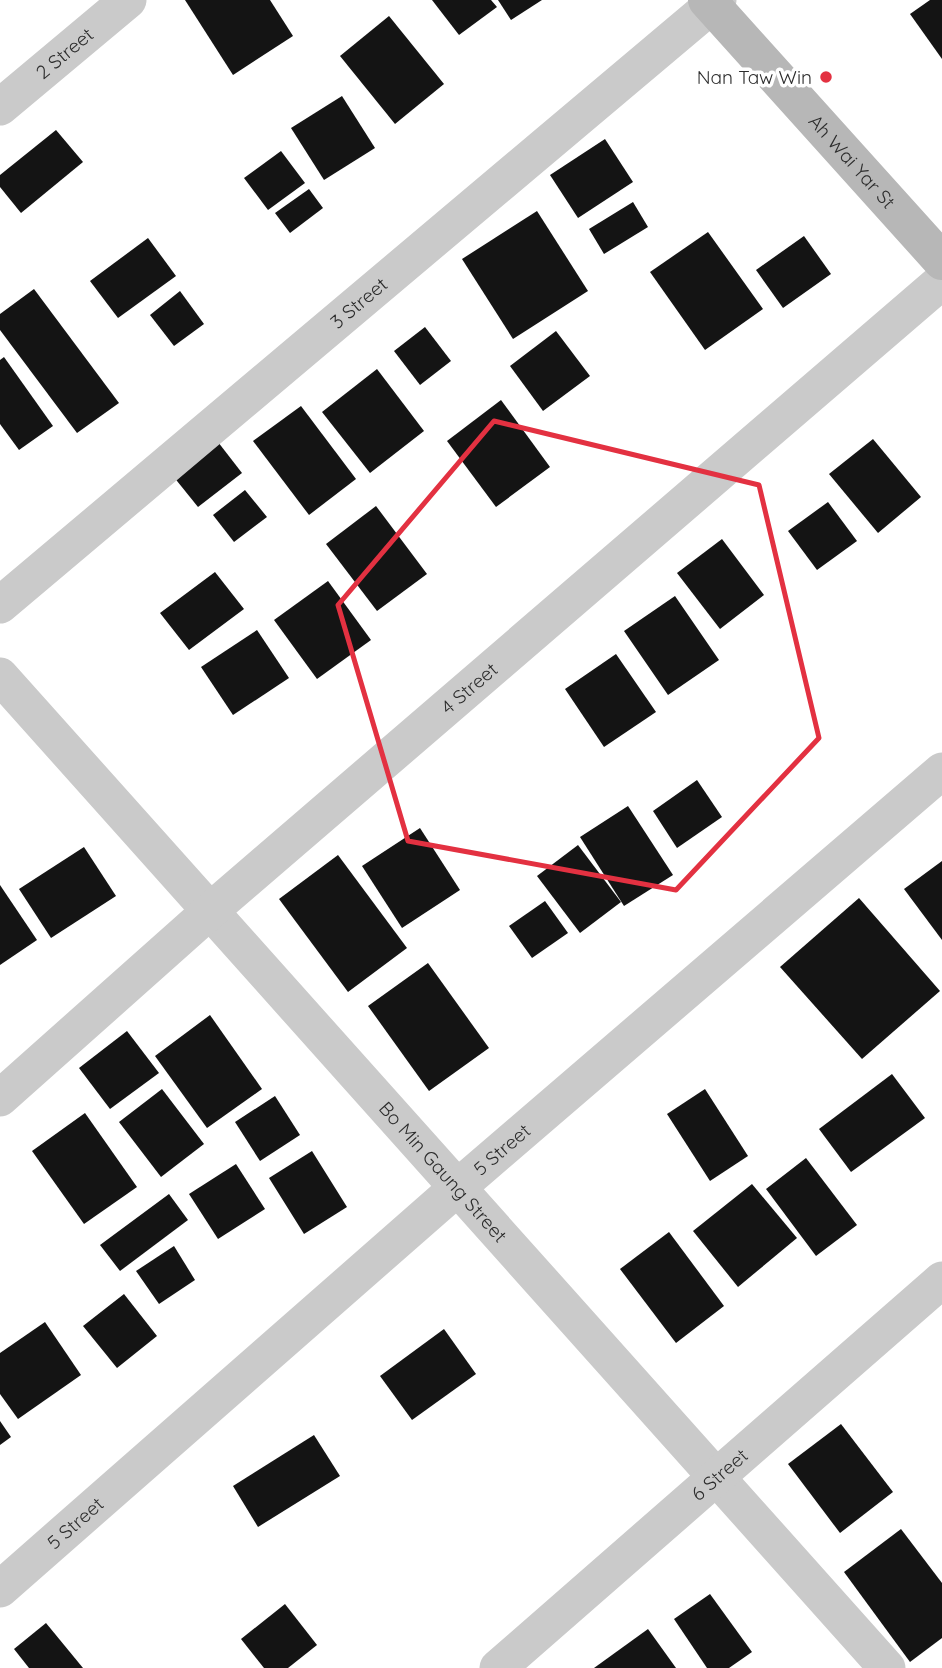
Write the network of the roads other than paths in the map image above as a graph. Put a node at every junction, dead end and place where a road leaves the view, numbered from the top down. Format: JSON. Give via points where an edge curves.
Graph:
{"nodes":[{"id":1,"x":128,"y":0,"type":"edge"},
{"id":2,"x":712,"y":2,"type":"edge"},
{"id":3,"x":0,"y":107,"type":"edge"},
{"id":4,"x":942,"y":261,"type":"edge"},
{"id":5,"x":942,"y":281,"type":"edge"},
{"id":6,"x":0,"y":605,"type":"edge"},
{"id":7,"x":0,"y":676,"type":"edge"},
{"id":8,"x":942,"y":771,"type":"edge"},
{"id":9,"x":210,"y":911,"type":"junction"},
{"id":10,"x":0,"y":1098,"type":"edge"},
{"id":11,"x":457,"y":1188,"type":"junction"},
{"id":12,"x":942,"y":1280,"type":"edge"},
{"id":13,"x":716,"y":1476,"type":"junction"},
{"id":14,"x":0,"y":1589,"type":"edge"},
{"id":15,"x":498,"y":1668,"type":"edge"},
{"id":16,"x":887,"y":1668,"type":"edge"}],
"edges":[{"from":1,"to":3,"type":"street","name":"2 Street"},
{"from":2,"to":4,"type":"street","name":"Ah Wai Yar St"},
{"from":2,"to":6,"type":"street","name":"3 Street"},
{"from":5,"to":9,"type":"street","name":"4 Street"},
{"from":7,"to":9,"type":"street","name":"Bo Min Gaung Street"},
{"from":8,"to":11,"type":"street","name":"5 Street"},
{"from":9,"to":10,"type":"street","name":"4 Street"},
{"from":9,"to":11,"type":"street","name":"Bo Min Gaung Street"},
{"from":11,"to":13,"type":"street","name":"Bo Min Gaung Street"},
{"from":11,"to":14,"type":"street","name":"5 Street"},
{"from":12,"to":13,"type":"street","name":"6 Street"},
{"from":13,"to":15,"type":"street","name":"6 Street"},
{"from":13,"to":16,"type":"street","name":"Bo Min Gaung Street"}]}
